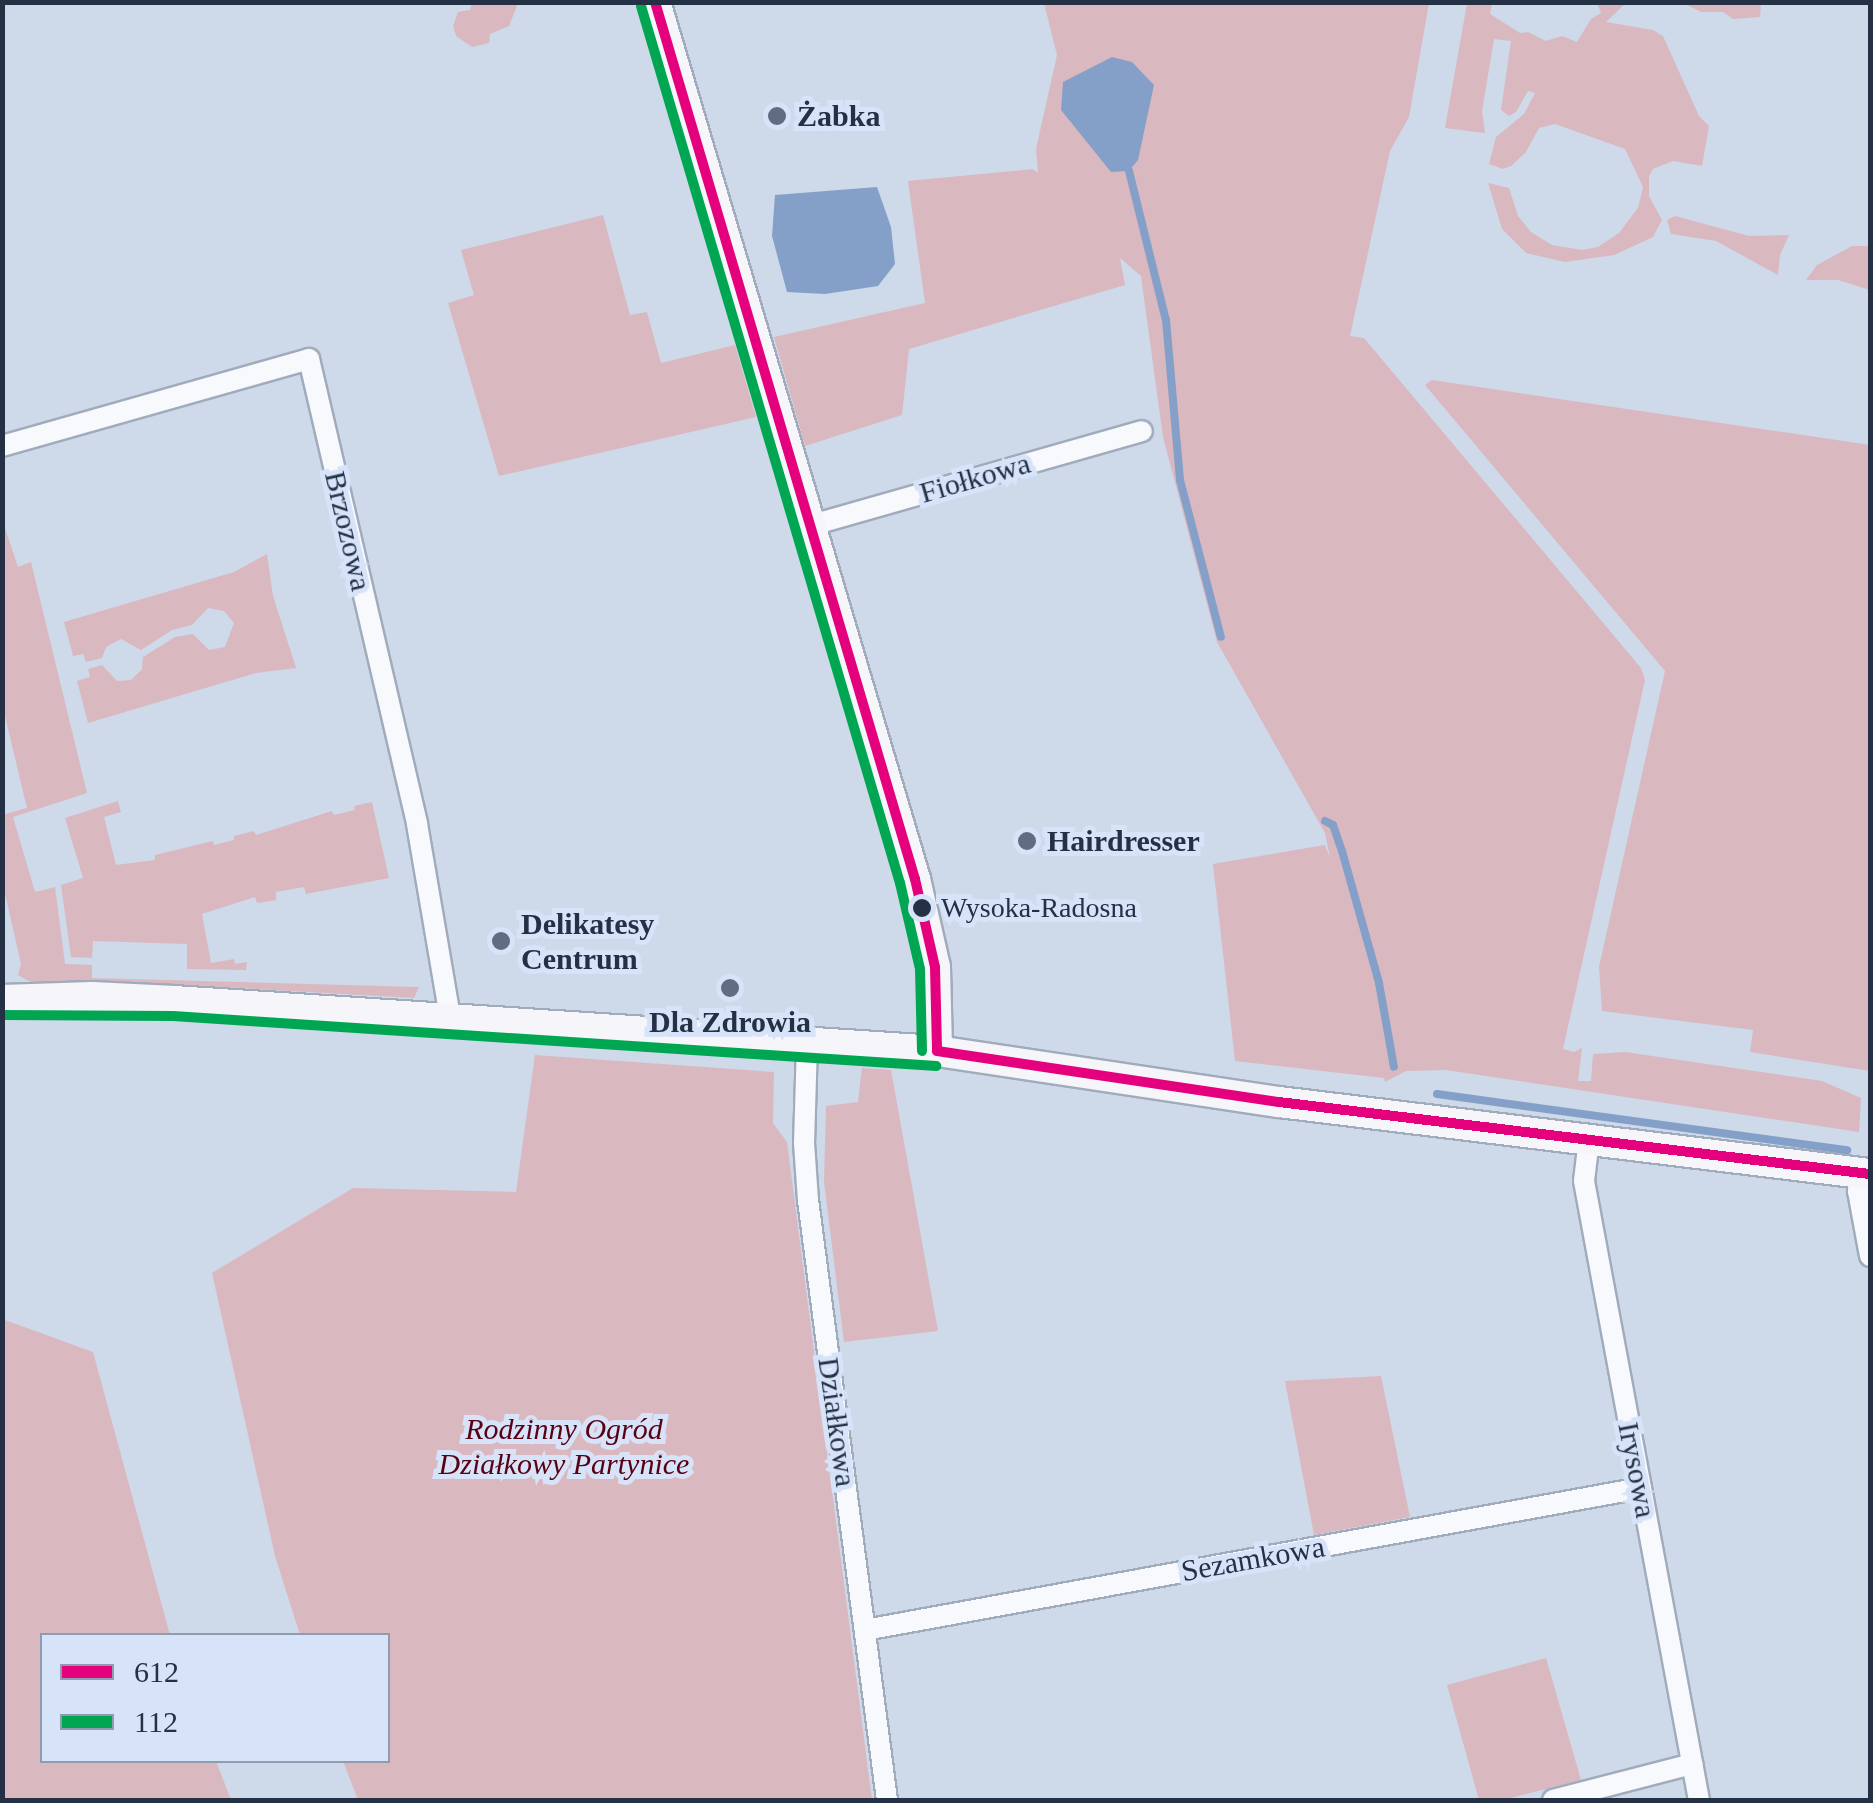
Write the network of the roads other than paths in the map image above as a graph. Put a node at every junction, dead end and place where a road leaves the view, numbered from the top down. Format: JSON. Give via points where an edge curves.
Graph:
{"nodes":[{"id":1,"x":655,"y":2,"type":"edge"},
{"id":2,"x":1142,"y":431,"type":"dead end"},
{"id":3,"x":2,"y":446,"type":"edge"},
{"id":4,"x":809,"y":526,"type":"junction"},
{"id":5,"x":2,"y":1000,"type":"edge"},
{"id":6,"x":450,"y":1017,"type":"junction"},
{"id":7,"x":807,"y":1043,"type":"junction"},
{"id":8,"x":937,"y":1051,"type":"junction"},
{"id":9,"x":1590,"y":1139,"type":"junction"},
{"id":10,"x":1867,"y":1174,"type":"edge"},
{"id":11,"x":1870,"y":1256,"type":"edge"},
{"id":12,"x":1641,"y":1488,"type":"junction"},
{"id":13,"x":865,"y":1630,"type":"junction"},
{"id":14,"x":1692,"y":1764,"type":"junction"},
{"id":15,"x":887,"y":1800,"type":"edge"},
{"id":16,"x":1553,"y":1800,"type":"edge"},
{"id":17,"x":1699,"y":1800,"type":"edge"}],
"edges":[{"from":1,"to":4,"type":"street"},
{"from":2,"to":4,"type":"street","name":"Fiołkowa"},
{"from":3,"to":6,"type":"street","name":"Brzozowa","via":[[309,358],[417,824]]},
{"from":4,"to":8,"type":"street","via":[[915,879],[936,967]]},
{"from":5,"to":6,"type":"street","via":[[92,997]]},
{"from":6,"to":7,"type":"street"},
{"from":7,"to":8,"type":"street"},
{"from":7,"to":13,"type":"street","name":"Działkowa","via":[[808,1200]]},
{"from":8,"to":9,"type":"street"},
{"from":9,"to":10,"type":"street"},
{"from":9,"to":12,"type":"street","name":"Irysowa","via":[[1584,1181]]},
{"from":10,"to":11,"type":"street","via":[[1858,1192]]},
{"from":12,"to":13,"type":"street","name":"Sezamkowa"},
{"from":12,"to":14,"type":"street","name":"Irysowa"},
{"from":13,"to":15,"type":"street","name":"Działkowa"},
{"from":14,"to":16,"type":"street"},
{"from":14,"to":17,"type":"street","name":"Irysowa"}]}
